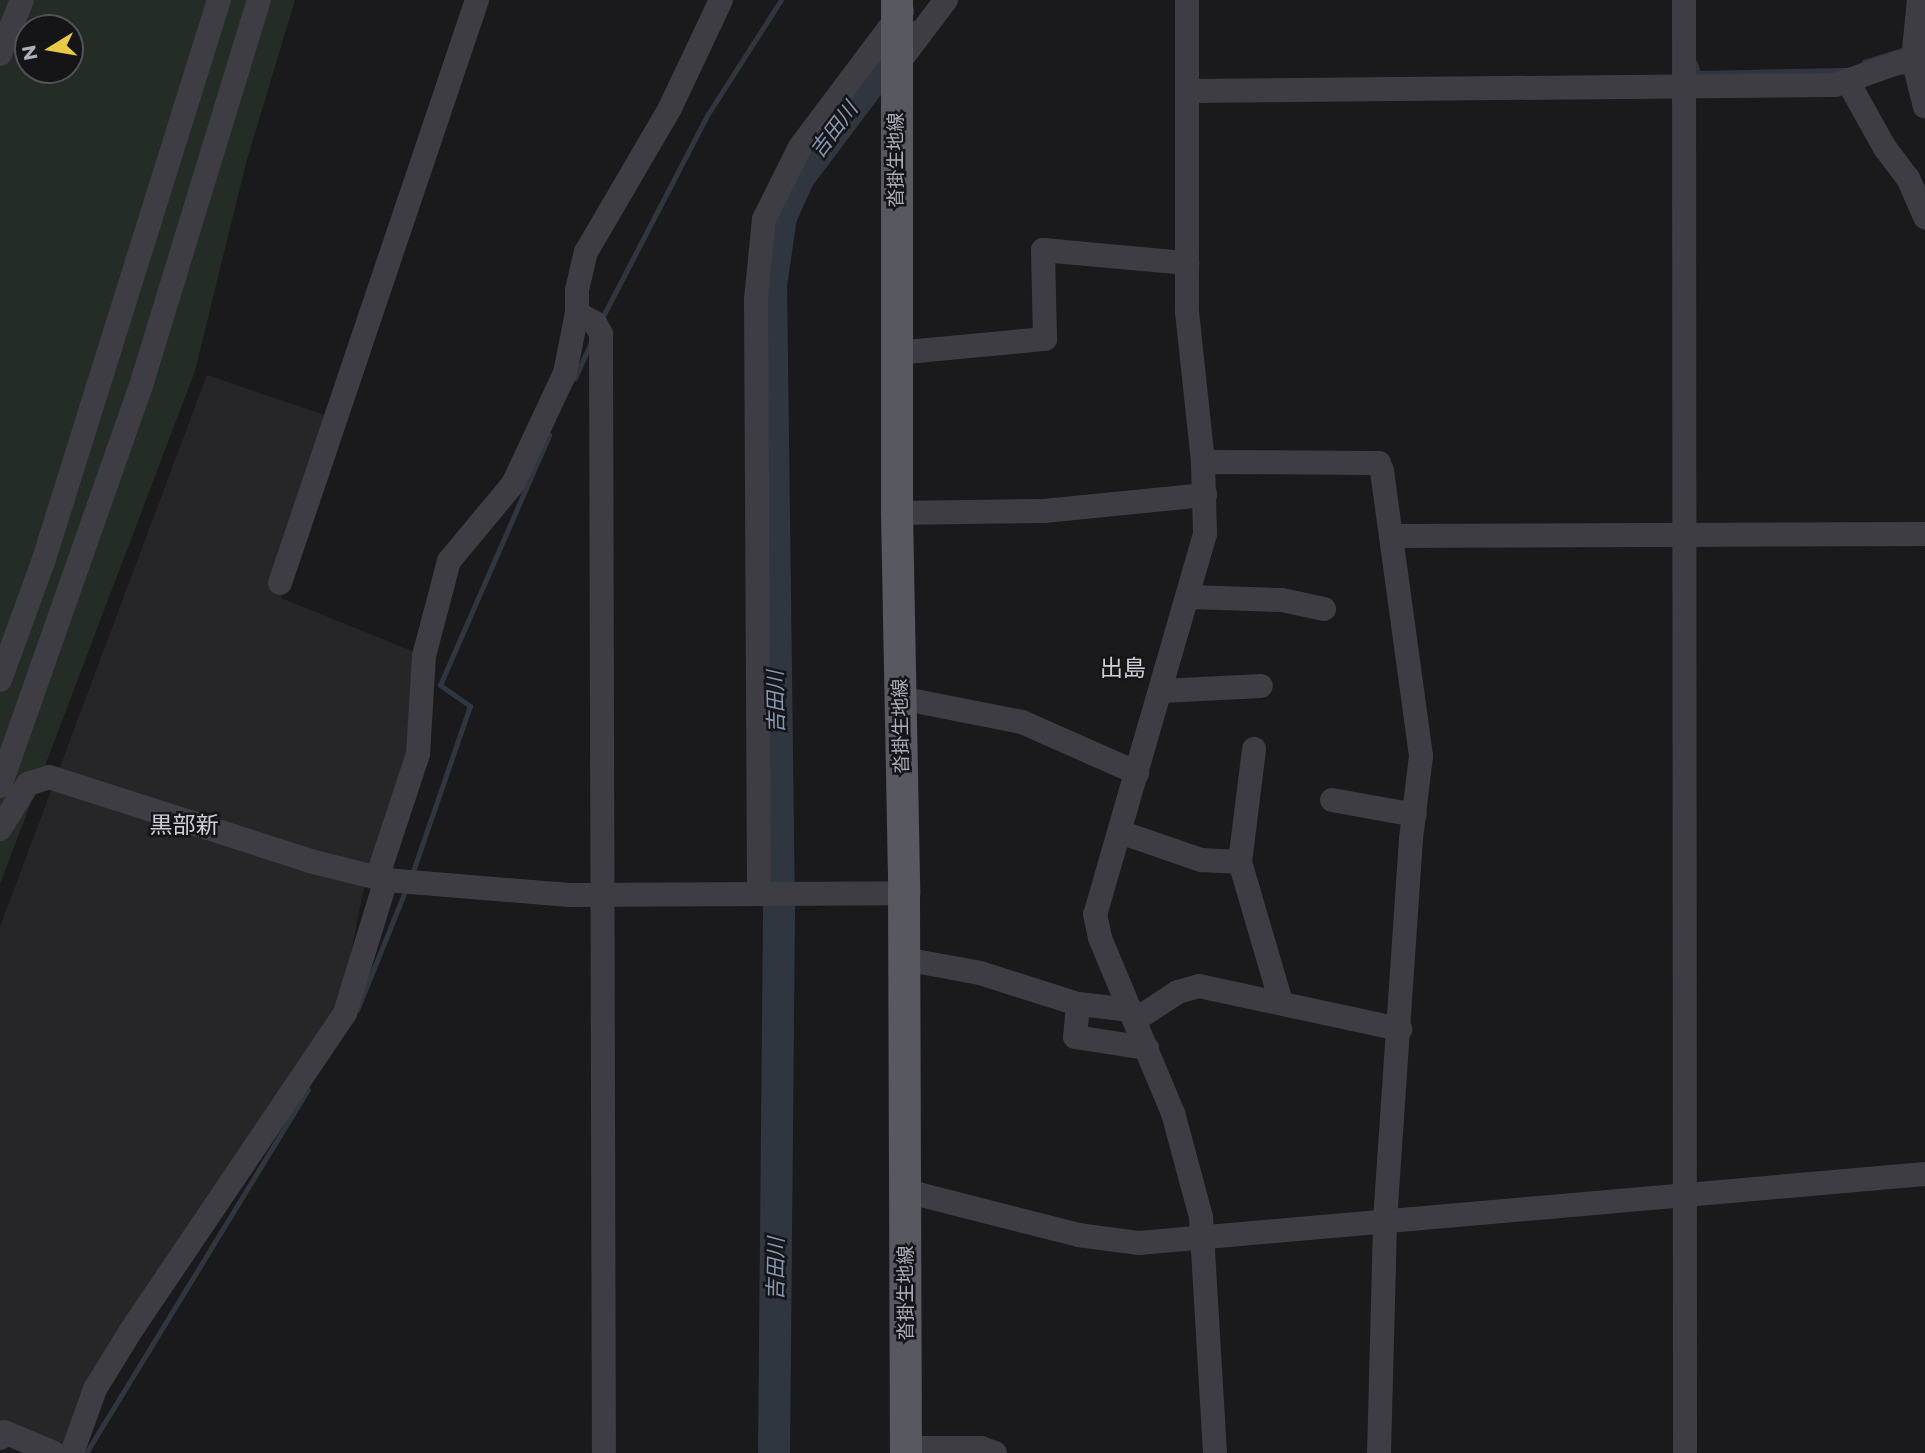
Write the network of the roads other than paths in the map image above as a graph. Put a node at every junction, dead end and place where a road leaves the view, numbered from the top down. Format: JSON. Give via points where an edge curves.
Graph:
{"nodes":[{"id":1,"x":22,"y":0,"type":"edge"},
{"id":2,"x":219,"y":0,"type":"edge"},
{"id":3,"x":259,"y":0,"type":"edge"},
{"id":4,"x":477,"y":0,"type":"edge"},
{"id":5,"x":721,"y":0,"type":"edge"},
{"id":6,"x":946,"y":0,"type":"edge"},
{"id":7,"x":1187,"y":0,"type":"edge"},
{"id":8,"x":1684,"y":0,"type":"edge"},
{"id":9,"x":1919,"y":0,"type":"edge"},
{"id":10,"x":900,"y":9,"type":"edge"},
{"id":11,"x":0,"y":54,"type":"edge"},
{"id":12,"x":1919,"y":59,"type":"edge"},
{"id":13,"x":896,"y":65,"type":"junction"},
{"id":14,"x":1847,"y":80,"type":"junction"},
{"id":15,"x":1683,"y":86,"type":"junction"},
{"id":16,"x":1188,"y":91,"type":"junction"},
{"id":17,"x":1925,"y":107,"type":"edge"},
{"id":18,"x":1925,"y":216,"type":"edge"},
{"id":19,"x":1188,"y":263,"type":"junction"},
{"id":20,"x":577,"y":313,"type":"junction"},
{"id":21,"x":896,"y":353,"type":"junction"},
{"id":22,"x":1203,"y":462,"type":"junction"},
{"id":23,"x":1205,"y":495,"type":"junction"},
{"id":24,"x":897,"y":513,"type":"junction"},
{"id":25,"x":1682,"y":532,"type":"junction"},
{"id":26,"x":1925,"y":534,"type":"edge"},
{"id":27,"x":1391,"y":536,"type":"junction"},
{"id":28,"x":280,"y":583,"type":"dead end"},
{"id":29,"x":1190,"y":597,"type":"junction"},
{"id":30,"x":1325,"y":609,"type":"dead end"},
{"id":31,"x":10,"y":652,"type":"junction"},
{"id":32,"x":0,"y":680,"type":"edge"},
{"id":33,"x":1261,"y":686,"type":"dead end"},
{"id":34,"x":1162,"y":691,"type":"junction"},
{"id":35,"x":900,"y":698,"type":"junction"},
{"id":36,"x":1254,"y":748,"type":"dead end"},
{"id":37,"x":13,"y":750,"type":"junction"},
{"id":38,"x":1137,"y":773,"type":"junction"},
{"id":39,"x":0,"y":786,"type":"edge"},
{"id":40,"x":1332,"y":800,"type":"dead end"},
{"id":41,"x":1415,"y":815,"type":"junction"},
{"id":42,"x":0,"y":829,"type":"edge"},
{"id":43,"x":1120,"y":832,"type":"junction"},
{"id":44,"x":1240,"y":862,"type":"junction"},
{"id":45,"x":381,"y":879,"type":"junction"},
{"id":46,"x":760,"y":891,"type":"junction"},
{"id":47,"x":904,"y":893,"type":"junction"},
{"id":48,"x":602,"y":894,"type":"junction"},
{"id":49,"x":904,"y":959,"type":"junction"},
{"id":50,"x":1281,"y":1002,"type":"junction"},
{"id":51,"x":1078,"y":1004,"type":"junction"},
{"id":52,"x":1133,"y":1015,"type":"junction"},
{"id":53,"x":1400,"y":1029,"type":"junction"},
{"id":54,"x":1147,"y":1048,"type":"junction"},
{"id":55,"x":1925,"y":1174,"type":"edge"},
{"id":56,"x":906,"y":1191,"type":"junction"},
{"id":57,"x":1684,"y":1195,"type":"junction"},
{"id":58,"x":1385,"y":1225,"type":"junction"},
{"id":59,"x":1205,"y":1238,"type":"junction"},
{"id":60,"x":0,"y":1438,"type":"edge"},
{"id":61,"x":906,"y":1450,"type":"edge"},
{"id":62,"x":54,"y":1453,"type":"edge"},
{"id":63,"x":72,"y":1453,"type":"edge"},
{"id":64,"x":604,"y":1453,"type":"edge"},
{"id":65,"x":995,"y":1453,"type":"edge"},
{"id":66,"x":1215,"y":1453,"type":"edge"},
{"id":67,"x":1379,"y":1453,"type":"edge"},
{"id":68,"x":1685,"y":1453,"type":"edge"}],
"edges":[{"from":1,"to":11,"type":"street"},
{"from":2,"to":31,"type":"street","via":[[144,250]]},
{"from":3,"to":37,"type":"street","via":[[144,379]]},
{"from":4,"to":28,"type":"street"},
{"from":5,"to":20,"type":"street","via":[[670,108],[586,252]]},
{"from":6,"to":13,"type":"street"},
{"from":7,"to":16,"type":"street"},
{"from":8,"to":15,"type":"street"},
{"from":9,"to":12,"type":"street"},
{"from":10,"to":13,"type":"main road","name":"沓掛生地線"},
{"from":10,"to":46,"type":"street","via":[[800,147],[776,187],[762,231],[756,299]]},
{"from":12,"to":14,"type":"street"},
{"from":12,"to":17,"type":"street"},
{"from":13,"to":21,"type":"main road","name":"沓掛生地線"},
{"from":14,"to":15,"type":"street","via":[[1835,85]]},
{"from":14,"to":18,"type":"street","via":[[1885,148],[1908,178]]},
{"from":15,"to":16,"type":"street"},
{"from":15,"to":25,"type":"street"},
{"from":16,"to":19,"type":"street"},
{"from":19,"to":21,"type":"street","via":[[1043,250],[1045,339]]},
{"from":19,"to":22,"type":"street","via":[[1187,312]]},
{"from":20,"to":45,"type":"street","via":[[565,373],[513,484],[449,561],[424,656],[418,754]]},
{"from":20,"to":48,"type":"street","via":[[595,323],[601,334]]},
{"from":21,"to":24,"type":"main road","name":"沓掛生地線"},
{"from":22,"to":23,"type":"street"},
{"from":22,"to":27,"type":"street","via":[[1379,463]]},
{"from":23,"to":24,"type":"street","via":[[1044,511]]},
{"from":23,"to":29,"type":"street","via":[[1205,534]]},
{"from":24,"to":35,"type":"main road","name":"沓掛生地線"},
{"from":25,"to":26,"type":"street"},
{"from":25,"to":27,"type":"street"},
{"from":25,"to":57,"type":"street"},
{"from":27,"to":41,"type":"street","via":[[1421,756]]},
{"from":29,"to":30,"type":"street","via":[[1282,600]]},
{"from":29,"to":34,"type":"street"},
{"from":31,"to":32,"type":"street"},
{"from":31,"to":37,"type":"street","via":[[23,664]]},
{"from":33,"to":34,"type":"street"},
{"from":34,"to":38,"type":"street"},
{"from":35,"to":38,"type":"street","via":[[1022,722]]},
{"from":35,"to":47,"type":"main road","name":"沓掛生地線"},
{"from":36,"to":44,"type":"street"},
{"from":37,"to":39,"type":"street"},
{"from":38,"to":43,"type":"street"},
{"from":40,"to":41,"type":"street"},
{"from":41,"to":53,"type":"street"},
{"from":42,"to":45,"type":"street","via":[[28,783],[49,777],[310,861]]},
{"from":43,"to":44,"type":"street","via":[[1201,860]]},
{"from":43,"to":52,"type":"street","via":[[1095,914],[1100,938]]},
{"from":44,"to":50,"type":"street"},
{"from":45,"to":48,"type":"street"},
{"from":45,"to":63,"type":"street","via":[[345,1013],[130,1332],[95,1390]]},
{"from":46,"to":47,"type":"street"},
{"from":46,"to":48,"type":"street"},
{"from":47,"to":49,"type":"main road","name":"沓掛生地線"},
{"from":48,"to":64,"type":"street"},
{"from":49,"to":51,"type":"street","via":[[980,973]]},
{"from":49,"to":56,"type":"main road","name":"沓掛生地線"},
{"from":50,"to":52,"type":"street","via":[[1199,986]]},
{"from":50,"to":53,"type":"street"},
{"from":51,"to":52,"type":"street"},
{"from":51,"to":54,"type":"street","via":[[1075,1037]]},
{"from":52,"to":54,"type":"street"},
{"from":53,"to":58,"type":"street"},
{"from":54,"to":59,"type":"street","via":[[1172,1113]]},
{"from":55,"to":57,"type":"street"},
{"from":56,"to":59,"type":"street","via":[[1077,1235],[1139,1243]]},
{"from":56,"to":61,"type":"main road","name":"沓掛生地線"},
{"from":57,"to":58,"type":"street","via":[[1531,1206]]},
{"from":57,"to":68,"type":"street"},
{"from":58,"to":59,"type":"street"},
{"from":58,"to":67,"type":"street"},
{"from":59,"to":66,"type":"street"},
{"from":60,"to":62,"type":"street","via":[[4,1432]]},
{"from":61,"to":65,"type":"street","via":[[981,1448]]}]}
